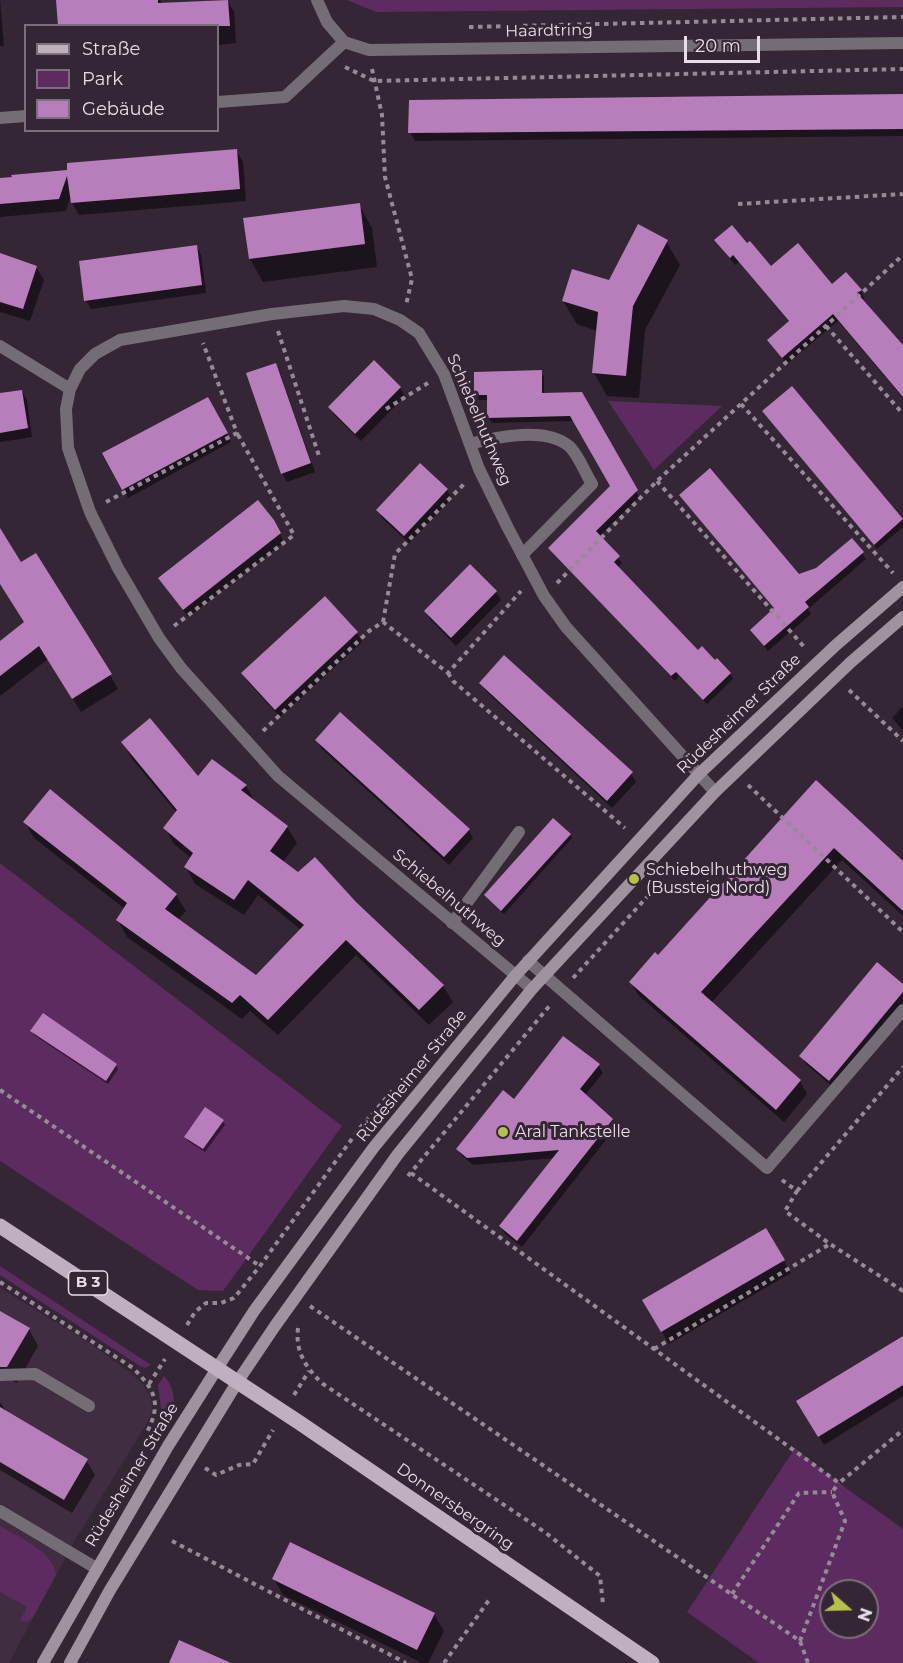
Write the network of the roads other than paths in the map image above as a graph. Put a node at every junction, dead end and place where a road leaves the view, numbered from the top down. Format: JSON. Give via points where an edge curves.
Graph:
{"nodes":[{"id":1,"x":317,"y":0,"type":"edge"},
{"id":2,"x":344,"y":42,"type":"junction"},
{"id":3,"x":903,"y":42,"type":"edge"},
{"id":4,"x":219,"y":102,"type":"edge"},
{"id":5,"x":24,"y":116,"type":"edge"},
{"id":6,"x":0,"y":118,"type":"edge"},
{"id":7,"x":0,"y":345,"type":"edge"},
{"id":8,"x":70,"y":389,"type":"junction"},
{"id":9,"x":470,"y":444,"type":"junction"},
{"id":10,"x":522,"y":555,"type":"junction"},
{"id":11,"x":903,"y":586,"type":"edge"},
{"id":12,"x":903,"y":617,"type":"edge"},
{"id":13,"x":699,"y":774,"type":"junction"},
{"id":14,"x":715,"y":792,"type":"junction"},
{"id":15,"x":519,"y":832,"type":"dead end"},
{"id":16,"x":452,"y":923,"type":"junction"},
{"id":17,"x":528,"y":961,"type":"junction"},
{"id":18,"x":545,"y":975,"type":"junction"},
{"id":19,"x":515,"y":976,"type":"junction"},
{"id":20,"x":532,"y":989,"type":"junction"},
{"id":21,"x":903,"y":1010,"type":"edge"},
{"id":22,"x":0,"y":1226,"type":"edge"},
{"id":23,"x":218,"y":1367,"type":"junction"},
{"id":24,"x":0,"y":1375,"type":"edge"},
{"id":25,"x":238,"y":1381,"type":"junction"},
{"id":26,"x":89,"y":1406,"type":"dead end"},
{"id":27,"x":0,"y":1511,"type":"edge"},
{"id":28,"x":96,"y":1568,"type":"junction"},
{"id":29,"x":43,"y":1663,"type":"edge"},
{"id":30,"x":70,"y":1663,"type":"edge"},
{"id":31,"x":652,"y":1663,"type":"edge"}],
"edges":[{"from":1,"to":2,"type":"street","via":[[327,22]]},
{"from":2,"to":3,"type":"street","name":"Haardtring","via":[[369,50]]},
{"from":2,"to":4,"type":"street","via":[[285,97]]},
{"from":5,"to":6,"type":"street"},
{"from":7,"to":8,"type":"street"},
{"from":8,"to":9,"type":"street","name":"Schiebelhuthweg","via":[[80,369],[95,354],[120,340],[273,314],[344,306],[374,309],[419,333],[444,374]]},
{"from":8,"to":16,"type":"street","name":"Schiebelhuthweg","via":[[66,409],[68,448],[90,512],[159,638],[278,776]]},
{"from":9,"to":10,"type":"street","name":"Schiebelhuthweg"},
{"from":9,"to":10,"type":"street","via":[[505,435],[560,441],[571,448],[592,484]]},
{"from":10,"to":13,"type":"street","name":"Schiebelhuthweg","via":[[566,627]]},
{"from":11,"to":13,"type":"main road","name":"Rüdesheimer Straße"},
{"from":12,"to":14,"type":"main road","via":[[850,662]]},
{"from":13,"to":14,"type":"street","name":"Schiebelhuthweg"},
{"from":13,"to":17,"type":"main road","name":"Rüdesheimer Straße"},
{"from":14,"to":18,"type":"main road"},
{"from":15,"to":16,"type":"street"},
{"from":16,"to":19,"type":"street","name":"Schiebelhuthweg"},
{"from":17,"to":18,"type":"street"},
{"from":17,"to":19,"type":"main road","name":"Rüdesheimer Straße"},
{"from":18,"to":20,"type":"main road"},
{"from":18,"to":21,"type":"street","via":[[767,1168]]},
{"from":19,"to":20,"type":"street","name":"Schiebelhuthweg"},
{"from":19,"to":23,"type":"main road","name":"Rüdesheimer Straße","via":[[374,1146]]},
{"from":20,"to":25,"type":"main road","via":[[393,1160]]},
{"from":22,"to":23,"type":"main road","number":"B 3"},
{"from":23,"to":25,"type":"main road","number":"B 3"},
{"from":23,"to":28,"type":"main road","name":"Rüdesheimer Straße"},
{"from":24,"to":26,"type":"street","via":[[35,1374]]},
{"from":25,"to":30,"type":"main road"},
{"from":25,"to":31,"type":"main road","name":"Donnersbergring"},
{"from":27,"to":28,"type":"street"},
{"from":28,"to":29,"type":"main road","name":"Rüdesheimer Straße"}]}
